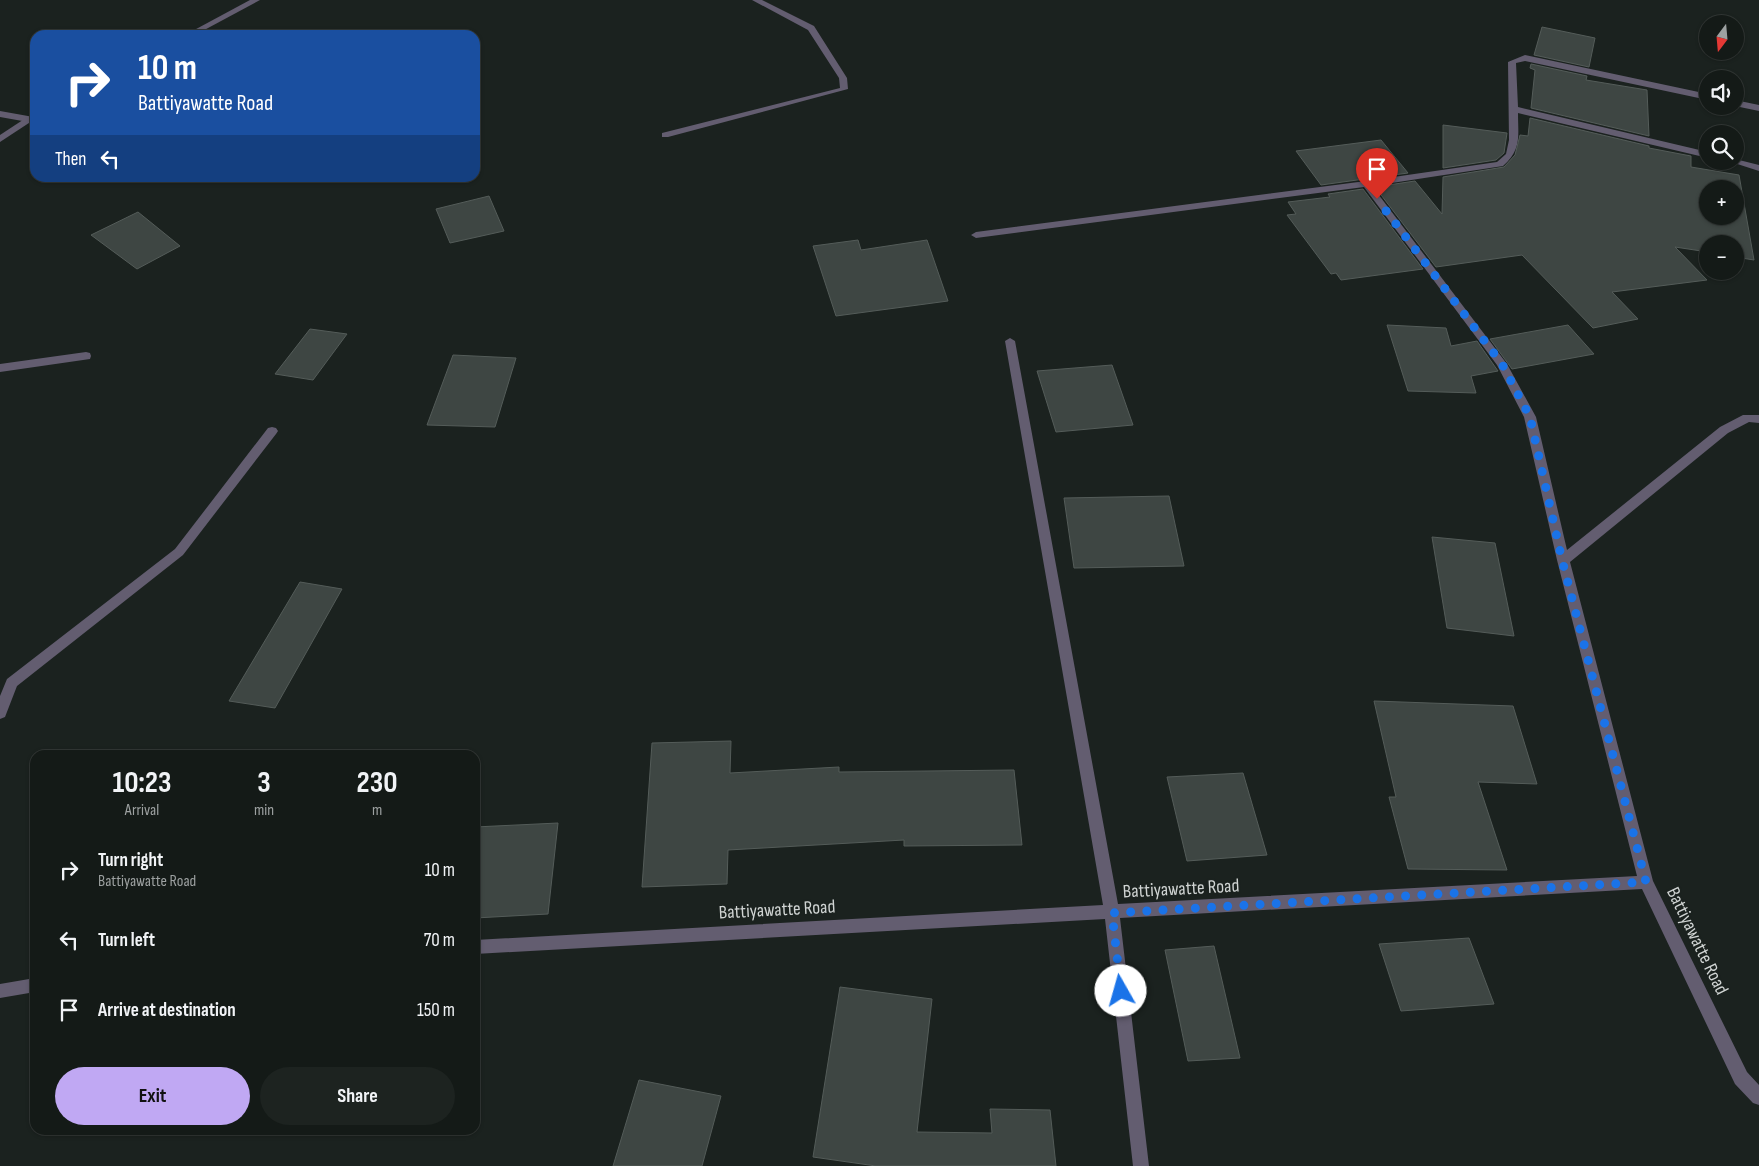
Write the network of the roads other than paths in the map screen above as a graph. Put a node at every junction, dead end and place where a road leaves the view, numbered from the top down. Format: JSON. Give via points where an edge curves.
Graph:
{"nodes":[{"id":1,"x":256,"y":0,"type":"edge"},
{"id":2,"x":756,"y":0,"type":"edge"},
{"id":3,"x":199,"y":30,"type":"edge"},
{"id":4,"x":1699,"y":95,"type":"edge"},
{"id":5,"x":1744,"y":105,"type":"edge"},
{"id":6,"x":1759,"y":108,"type":"edge"},
{"id":7,"x":1513,"y":109,"type":"junction"},
{"id":8,"x":0,"y":114,"type":"edge"},
{"id":9,"x":30,"y":117,"type":"edge"},
{"id":10,"x":30,"y":118,"type":"edge"},
{"id":11,"x":665,"y":135,"type":"dead end"},
{"id":12,"x":0,"y":139,"type":"edge"},
{"id":13,"x":1699,"y":153,"type":"edge"},
{"id":14,"x":1744,"y":164,"type":"edge"},
{"id":15,"x":1759,"y":168,"type":"edge"},
{"id":16,"x":1366,"y":184,"type":"junction"},
{"id":17,"x":976,"y":235,"type":"dead end"},
{"id":18,"x":1010,"y":341,"type":"dead end"},
{"id":19,"x":86,"y":356,"type":"dead end"},
{"id":20,"x":0,"y":368,"type":"edge"},
{"id":21,"x":1759,"y":419,"type":"edge"},
{"id":22,"x":272,"y":431,"type":"dead end"},
{"id":23,"x":1562,"y":560,"type":"junction"},
{"id":24,"x":0,"y":713,"type":"edge"},
{"id":25,"x":1646,"y":882,"type":"junction"},
{"id":26,"x":1112,"y":913,"type":"junction"},
{"id":27,"x":480,"y":947,"type":"edge"},
{"id":28,"x":30,"y":986,"type":"edge"},
{"id":29,"x":0,"y":991,"type":"edge"},
{"id":30,"x":1759,"y":1097,"type":"edge"},
{"id":31,"x":1141,"y":1166,"type":"edge"}],
"edges":[{"from":1,"to":3,"type":"street"},
{"from":2,"to":11,"type":"street","via":[[811,28],[844,78],[844,89]]},
{"from":4,"to":7,"type":"street","via":[[1525,58],[1512,62]]},
{"from":5,"to":6,"type":"street"},
{"from":7,"to":13,"type":"street"},
{"from":7,"to":16,"type":"street","via":[[1514,140],[1510,155],[1500,164]]},
{"from":8,"to":9,"type":"street"},
{"from":10,"to":12,"type":"street"},
{"from":14,"to":15,"type":"street"},
{"from":16,"to":17,"type":"street"},
{"from":16,"to":23,"type":"street","via":[[1502,364],[1530,417]]},
{"from":18,"to":26,"type":"street"},
{"from":19,"to":20,"type":"street"},
{"from":21,"to":23,"type":"street","via":[[1747,418],[1724,430]]},
{"from":22,"to":24,"type":"street","via":[[179,552],[12,683]]},
{"from":23,"to":25,"type":"street"},
{"from":25,"to":26,"type":"street","name":"Battiyawatte Road"},
{"from":25,"to":30,"type":"street","name":"Battiyawatte Road","via":[[1741,1078]]},
{"from":26,"to":27,"type":"street","name":"Battiyawatte Road"},
{"from":26,"to":31,"type":"street"},
{"from":28,"to":29,"type":"street"}]}
